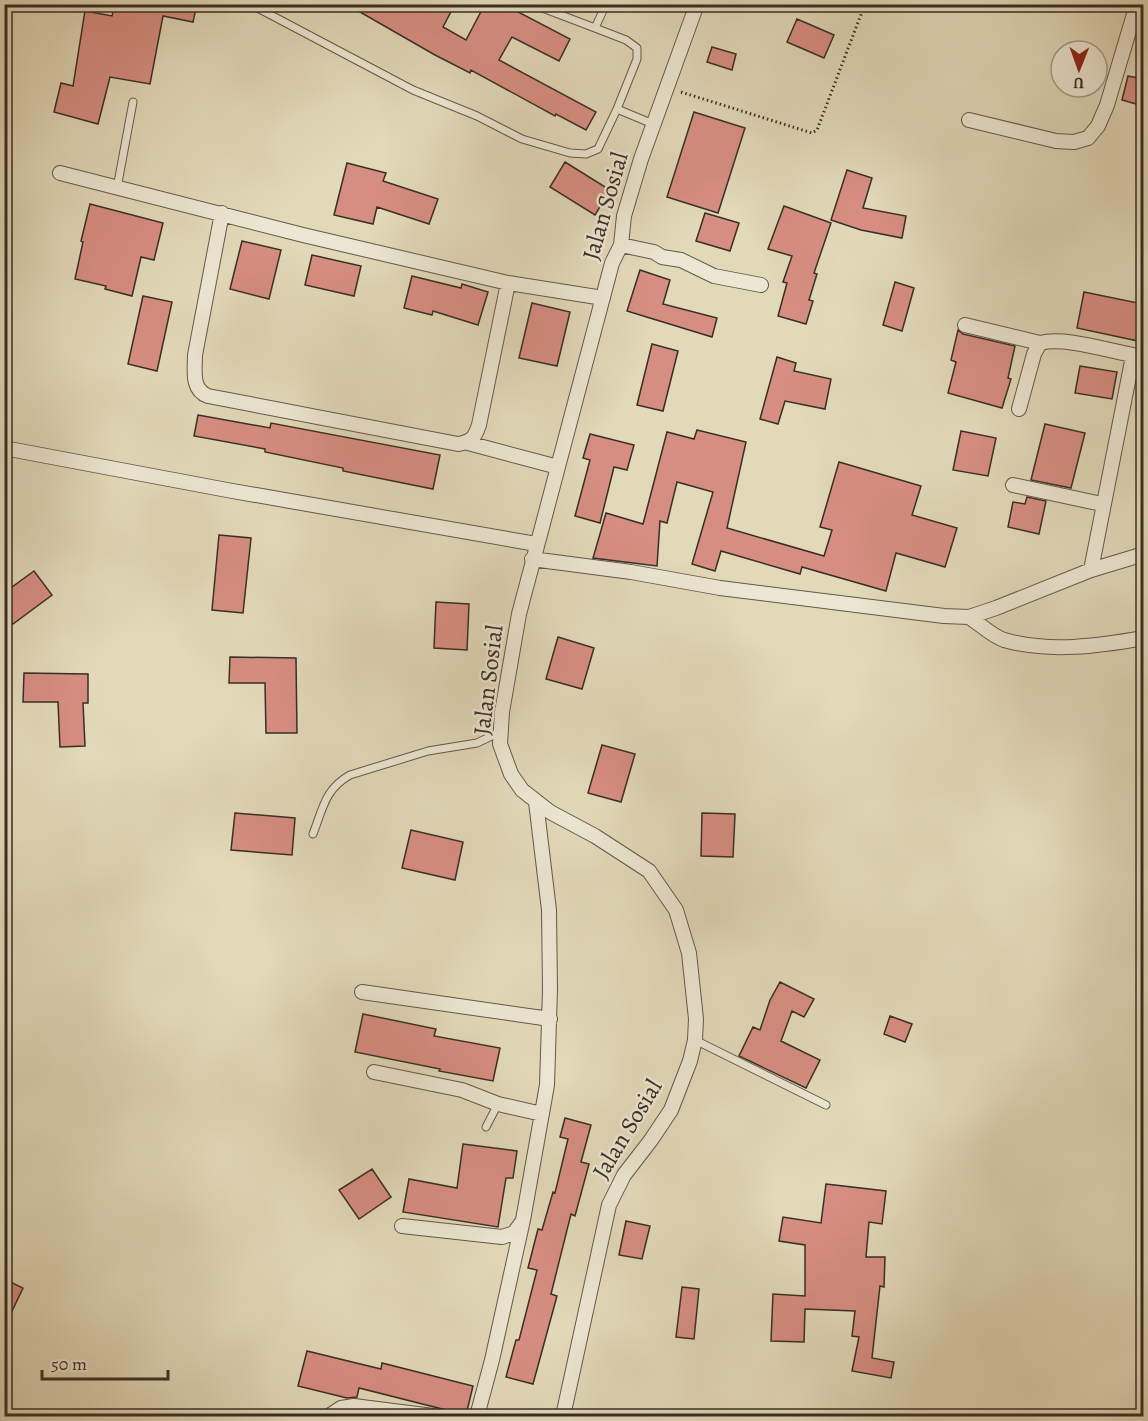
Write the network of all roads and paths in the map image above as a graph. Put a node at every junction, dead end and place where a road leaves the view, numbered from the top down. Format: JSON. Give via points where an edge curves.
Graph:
{"nodes":[{"id":1,"x":250,"y":4,"type":"edge"},
{"id":2,"x":532,"y":4,"type":"edge"},
{"id":3,"x":606,"y":4,"type":"edge"},
{"id":4,"x":697,"y":4,"type":"edge"},
{"id":5,"x":865,"y":4,"type":"edge"},
{"id":6,"x":1137,"y":4,"type":"edge"},
{"id":7,"x":595,"y":28,"type":"junction"},
{"id":8,"x":666,"y":87,"type":"junction"},
{"id":9,"x":133,"y":102,"type":"dead end"},
{"id":10,"x":617,"y":109,"type":"junction"},
{"id":11,"x":969,"y":120,"type":"dead end"},
{"id":12,"x":653,"y":123,"type":"junction"},
{"id":13,"x":60,"y":174,"type":"dead end"},
{"id":14,"x":117,"y":188,"type":"junction"},
{"id":15,"x":222,"y":213,"type":"junction"},
{"id":16,"x":621,"y":245,"type":"junction"},
{"id":17,"x":508,"y":283,"type":"junction"},
{"id":18,"x":761,"y":285,"type":"dead end"},
{"id":19,"x":603,"y":298,"type":"junction"},
{"id":20,"x":965,"y":325,"type":"dead end"},
{"id":21,"x":1040,"y":343,"type":"junction"},
{"id":22,"x":1138,"y":357,"type":"edge"},
{"id":23,"x":1019,"y":409,"type":"dead end"},
{"id":24,"x":468,"y":442,"type":"junction"},
{"id":25,"x":4,"y":448,"type":"edge"},
{"id":26,"x":558,"y":467,"type":"junction"},
{"id":27,"x":1013,"y":485,"type":"dead end"},
{"id":28,"x":1102,"y":504,"type":"junction"},
{"id":29,"x":536,"y":544,"type":"junction"},
{"id":30,"x":1143,"y":554,"type":"edge"},
{"id":31,"x":532,"y":559,"type":"junction"},
{"id":32,"x":1091,"y":570,"type":"junction"},
{"id":33,"x":969,"y":617,"type":"junction"},
{"id":34,"x":1143,"y":638,"type":"edge"},
{"id":35,"x":500,"y":732,"type":"junction"},
{"id":36,"x":536,"y":801,"type":"junction"},
{"id":37,"x":313,"y":834,"type":"dead end"},
{"id":38,"x":362,"y":992,"type":"dead end"},
{"id":39,"x":550,"y":1019,"type":"junction"},
{"id":40,"x":695,"y":1040,"type":"junction"},
{"id":41,"x":374,"y":1072,"type":"dead end"},
{"id":42,"x":498,"y":1104,"type":"junction"},
{"id":43,"x":826,"y":1105,"type":"dead end"},
{"id":44,"x":542,"y":1114,"type":"junction"},
{"id":45,"x":486,"y":1126,"type":"dead end"},
{"id":46,"x":524,"y":1220,"type":"junction"},
{"id":47,"x":402,"y":1226,"type":"dead end"},
{"id":48,"x":329,"y":1416,"type":"edge"},
{"id":49,"x":433,"y":1416,"type":"edge"},
{"id":50,"x":477,"y":1416,"type":"edge"},
{"id":51,"x":563,"y":1416,"type":"edge"}],
"edges":[{"from":1,"to":10,"type":"lane","via":[[413,90],[522,139],[586,154],[598,148]]},
{"from":2,"to":7,"type":"lane"},
{"from":3,"to":7,"type":"lane"},
{"from":4,"to":8,"type":"street","name":"Jalan Sosial"},
{"from":5,"to":8,"type":"path","via":[[817,130],[812,133]]},
{"from":6,"to":11,"type":"street","via":[[1107,105],[1088,138],[1056,141]]},
{"from":7,"to":10,"type":"lane","via":[[637,48],[637,59]]},
{"from":8,"to":12,"type":"street","name":"Jalan Sosial"},
{"from":9,"to":14,"type":"lane"},
{"from":10,"to":12,"type":"lane"},
{"from":12,"to":16,"type":"street","name":"Jalan Sosial","via":[[624,216]]},
{"from":13,"to":14,"type":"street"},
{"from":14,"to":15,"type":"street"},
{"from":15,"to":17,"type":"street"},
{"from":15,"to":24,"type":"street","via":[[195,355],[195,377],[201,393],[458,444]]},
{"from":16,"to":18,"type":"street","via":[[681,260],[714,276]]},
{"from":16,"to":19,"type":"street","name":"Jalan Sosial"},
{"from":17,"to":19,"type":"street"},
{"from":17,"to":24,"type":"street","via":[[479,425],[475,437]]},
{"from":19,"to":26,"type":"street","name":"Jalan Sosial"},
{"from":20,"to":21,"type":"street"},
{"from":21,"to":22,"type":"street","via":[[1070,343]]},
{"from":21,"to":23,"type":"street"},
{"from":22,"to":28,"type":"street"},
{"from":24,"to":26,"type":"street"},
{"from":25,"to":29,"type":"street"},
{"from":26,"to":29,"type":"street","name":"Jalan Sosial"},
{"from":27,"to":28,"type":"street"},
{"from":28,"to":32,"type":"street"},
{"from":29,"to":31,"type":"street","name":"Jalan Sosial"},
{"from":30,"to":32,"type":"street"},
{"from":31,"to":33,"type":"street","via":[[720,588]]},
{"from":31,"to":35,"type":"street","name":"Jalan Sosial","via":[[510,661]]},
{"from":32,"to":33,"type":"street"},
{"from":33,"to":34,"type":"street","via":[[1002,639],[1044,646],[1086,647]]},
{"from":35,"to":36,"type":"street","name":"Jalan Sosial","via":[[500,744],[511,774]]},
{"from":35,"to":37,"type":"lane","via":[[477,743],[428,751],[350,775],[328,792]]},
{"from":36,"to":39,"type":"street","via":[[549,910]]},
{"from":36,"to":40,"type":"street","name":"Jalan Sosial","via":[[638,862],[650,871],[668,897],[689,953]]},
{"from":38,"to":39,"type":"street"},
{"from":39,"to":44,"type":"street"},
{"from":40,"to":43,"type":"lane"},
{"from":40,"to":51,"type":"street","name":"Jalan Sosial","via":[[671,1110],[624,1175],[609,1205]]},
{"from":41,"to":42,"type":"street","via":[[462,1090]]},
{"from":42,"to":44,"type":"street"},
{"from":42,"to":45,"type":"lane"},
{"from":44,"to":46,"type":"street"},
{"from":46,"to":47,"type":"street","via":[[514,1233],[502,1238]]},
{"from":46,"to":50,"type":"street"},
{"from":48,"to":49,"type":"street","via":[[354,1406]]}]}
